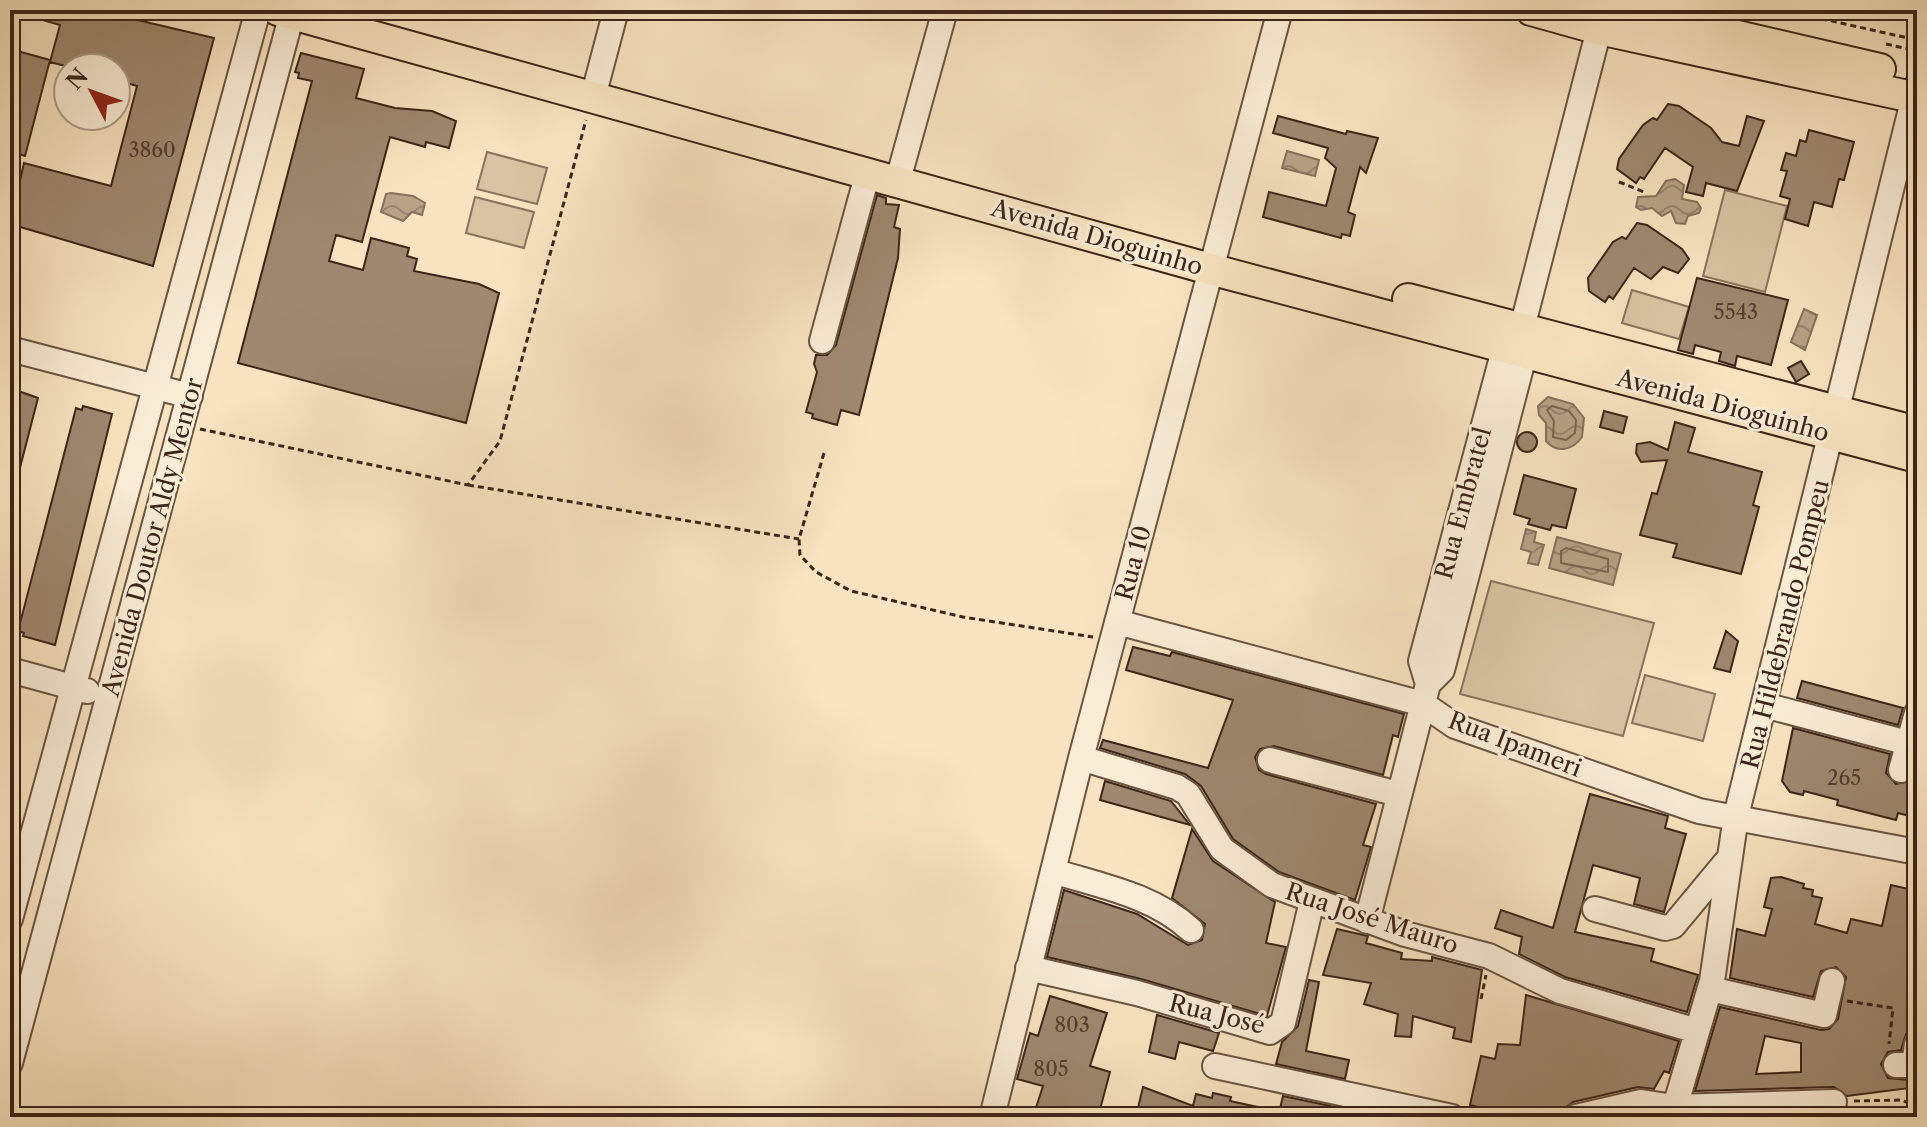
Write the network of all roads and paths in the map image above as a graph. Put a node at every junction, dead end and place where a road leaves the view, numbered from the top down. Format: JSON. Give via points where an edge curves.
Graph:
{"nodes":[{"id":1,"x":258,"y":10,"type":"edge"},
{"id":2,"x":344,"y":10,"type":"edge"},
{"id":3,"x":616,"y":10,"type":"edge"},
{"id":4,"x":945,"y":10,"type":"edge"},
{"id":5,"x":1280,"y":10,"type":"edge"},
{"id":6,"x":1531,"y":10,"type":"edge"},
{"id":7,"x":1625,"y":10,"type":"edge"},
{"id":8,"x":1782,"y":10,"type":"edge"},
{"id":9,"x":288,"y":11,"type":"edge"},
{"id":10,"x":1602,"y":19,"type":"edge"},
{"id":11,"x":1917,"y":40,"type":"edge"},
{"id":12,"x":595,"y":87,"type":"junction"},
{"id":13,"x":1916,"y":90,"type":"edge"},
{"id":14,"x":901,"y":170,"type":"junction"},
{"id":15,"x":868,"y":172,"type":"junction"},
{"id":16,"x":1619,"y":182,"type":"dead end"},
{"id":17,"x":1644,"y":192,"type":"dead end"},
{"id":18,"x":1212,"y":259,"type":"junction"},
{"id":19,"x":822,"y":341,"type":"dead end"},
{"id":20,"x":1517,"y":342,"type":"junction"},
{"id":21,"x":10,"y":349,"type":"edge"},
{"id":22,"x":153,"y":387,"type":"junction"},
{"id":23,"x":190,"y":396,"type":"junction"},
{"id":24,"x":182,"y":424,"type":"junction"},
{"id":25,"x":1836,"y":424,"type":"junction"},
{"id":26,"x":1917,"y":432,"type":"edge"},
{"id":27,"x":824,"y":453,"type":"dead end"},
{"id":28,"x":1917,"y":457,"type":"edge"},
{"id":29,"x":468,"y":485,"type":"junction"},
{"id":30,"x":799,"y":539,"type":"junction"},
{"id":31,"x":1115,"y":631,"type":"junction"},
{"id":32,"x":10,"y":670,"type":"edge"},
{"id":33,"x":74,"y":687,"type":"junction"},
{"id":34,"x":1425,"y":694,"type":"junction"},
{"id":35,"x":109,"y":697,"type":"junction"},
{"id":36,"x":1764,"y":705,"type":"junction"},
{"id":37,"x":1917,"y":713,"type":"edge"},
{"id":38,"x":1908,"y":743,"type":"junction"},
{"id":39,"x":1081,"y":758,"type":"junction"},
{"id":40,"x":1270,"y":760,"type":"dead end"},
{"id":41,"x":1901,"y":770,"type":"dead end"},
{"id":42,"x":1398,"y":794,"type":"junction"},
{"id":43,"x":1736,"y":816,"type":"junction"},
{"id":44,"x":1917,"y":852,"type":"edge"},
{"id":45,"x":1727,"y":861,"type":"junction"},
{"id":46,"x":1053,"y":871,"type":"junction"},
{"id":47,"x":1312,"y":901,"type":"junction"},
{"id":48,"x":1595,"y":909,"type":"dead end"},
{"id":49,"x":10,"y":919,"type":"edge"},
{"id":50,"x":1367,"y":921,"type":"junction"},
{"id":51,"x":1191,"y":930,"type":"dead end"},
{"id":52,"x":1028,"y":968,"type":"junction"},
{"id":53,"x":1710,"y":989,"type":"junction"},
{"id":54,"x":1830,"y":989,"type":"joint"},
{"id":55,"x":1697,"y":1031,"type":"junction"},
{"id":56,"x":1911,"y":1057,"type":"edge"},
{"id":57,"x":10,"y":1063,"type":"edge"},
{"id":58,"x":1215,"y":1066,"type":"dead end"},
{"id":59,"x":1834,"y":1102,"type":"joint"},
{"id":60,"x":1353,"y":1107,"type":"edge"},
{"id":61,"x":1917,"y":1107,"type":"edge"},
{"id":62,"x":1673,"y":1112,"type":"edge"},
{"id":63,"x":992,"y":1117,"type":"edge"},
{"id":64,"x":1452,"y":1117,"type":"edge"},
{"id":65,"x":1576,"y":1117,"type":"edge"}],
"edges":[{"from":1,"to":22,"type":"street","name":"Avenida Doutor Aldy Mentor"},
{"from":2,"to":12,"type":"main road","name":"Avenida Dioguinho"},
{"from":3,"to":12,"type":"street"},
{"from":4,"to":14,"type":"street"},
{"from":5,"to":18,"type":"street","name":"Rua 10"},
{"from":6,"to":10,"type":"main road"},
{"from":7,"to":13,"type":"main road"},
{"from":8,"to":11,"type":"path"},
{"from":9,"to":12,"type":"main road","name":"Avenida Dioguinho"},
{"from":9,"to":23,"type":"street","name":"Avenida Doutor Aldy Mentor"},
{"from":10,"to":13,"type":"main road"},
{"from":10,"to":20,"type":"street","name":"Rua Embratel"},
{"from":12,"to":14,"type":"main road","name":"Avenida Dioguinho"},
{"from":12,"to":15,"type":"main road","name":"Avenida Dioguinho"},
{"from":12,"to":29,"type":"path","via":[[500,441]]},
{"from":13,"to":25,"type":"street","name":"Rua Hildebrando Pompeu"},
{"from":14,"to":15,"type":"main road","name":"Avenida Dioguinho"},
{"from":14,"to":18,"type":"main road","name":"Avenida Dioguinho"},
{"from":15,"to":19,"type":"street"},
{"from":16,"to":17,"type":"path"},
{"from":18,"to":20,"type":"main road","name":"Avenida Dioguinho"},
{"from":18,"to":31,"type":"street","name":"Rua 10"},
{"from":20,"to":25,"type":"main road","name":"Avenida Dioguinho"},
{"from":20,"to":34,"type":"street","name":"Rua Embratel","via":[[1442,670]]},
{"from":21,"to":22,"type":"street"},
{"from":22,"to":23,"type":"street"},
{"from":22,"to":33,"type":"street","name":"Avenida Doutor Aldy Mentor"},
{"from":23,"to":24,"type":"street","name":"Avenida Doutor Aldy Mentor"},
{"from":24,"to":29,"type":"path"},
{"from":24,"to":35,"type":"street","name":"Avenida Doutor Aldy Mentor"},
{"from":25,"to":26,"type":"main road","name":"Avenida Dioguinho"},
{"from":25,"to":28,"type":"main road","name":"Avenida Dioguinho"},
{"from":25,"to":36,"type":"street","name":"Rua Hildebrando Pompeu"},
{"from":27,"to":30,"type":"path"},
{"from":29,"to":30,"type":"path"},
{"from":30,"to":31,"type":"path","via":[[800,555],[816,572],[851,591],[963,617]]},
{"from":31,"to":34,"type":"street","name":"Rua Ipameri"},
{"from":31,"to":39,"type":"street","name":"Rua 10"},
{"from":32,"to":33,"type":"street"},
{"from":33,"to":35,"type":"street"},
{"from":33,"to":49,"type":"street","name":"Avenida Doutor Aldy Mentor"},
{"from":34,"to":42,"type":"street","name":"Rua Embratel"},
{"from":34,"to":43,"type":"street","name":"Rua Ipameri","via":[[1455,726],[1699,811]]},
{"from":35,"to":57,"type":"street","name":"Avenida Doutor Aldy Mentor"},
{"from":36,"to":38,"type":"street"},
{"from":36,"to":43,"type":"street","name":"Rua Hildebrando Pompeu"},
{"from":37,"to":38,"type":"street"},
{"from":38,"to":41,"type":"street"},
{"from":39,"to":46,"type":"street","name":"Rua 10"},
{"from":39,"to":47,"type":"street","name":"Rua José Mauro","via":[[1177,787],[1188,794],[1214,839],[1236,861],[1272,885]]},
{"from":40,"to":42,"type":"street"},
{"from":42,"to":50,"type":"street","name":"Rua Embratel"},
{"from":43,"to":44,"type":"street","name":"Rua Ipameri"},
{"from":43,"to":45,"type":"street","name":"Rua Hildebrando Pompeu"},
{"from":45,"to":48,"type":"street","via":[[1673,926]]},
{"from":45,"to":53,"type":"street","name":"Rua Hildebrando Pompeu"},
{"from":46,"to":51,"type":"street","via":[[1166,909]]},
{"from":46,"to":52,"type":"street","name":"Rua 10"},
{"from":47,"to":50,"type":"street","name":"Rua José Mauro"},
{"from":47,"to":52,"type":"street","name":"Rua José","via":[[1283,1023],[1270,1032]]},
{"from":50,"to":55,"type":"street","name":"Rua José Mauro","via":[[1489,956],[1560,991]]},
{"from":52,"to":63,"type":"street","name":"Rua 10"},
{"from":53,"to":54,"type":"street","via":[[1824,1015]]},
{"from":53,"to":55,"type":"street","name":"Rua Hildebrando Pompeu"},
{"from":54,"to":56,"type":"path","via":[[1893,1008],[1889,1059]]},
{"from":55,"to":62,"type":"street","name":"Rua Hildebrando Pompeu"},
{"from":58,"to":60,"type":"street"},
{"from":59,"to":61,"type":"path","via":[[1902,1100]]},
{"from":59,"to":62,"type":"street"},
{"from":60,"to":64,"type":"street"},
{"from":62,"to":65,"type":"street","via":[[1641,1102]]}]}
